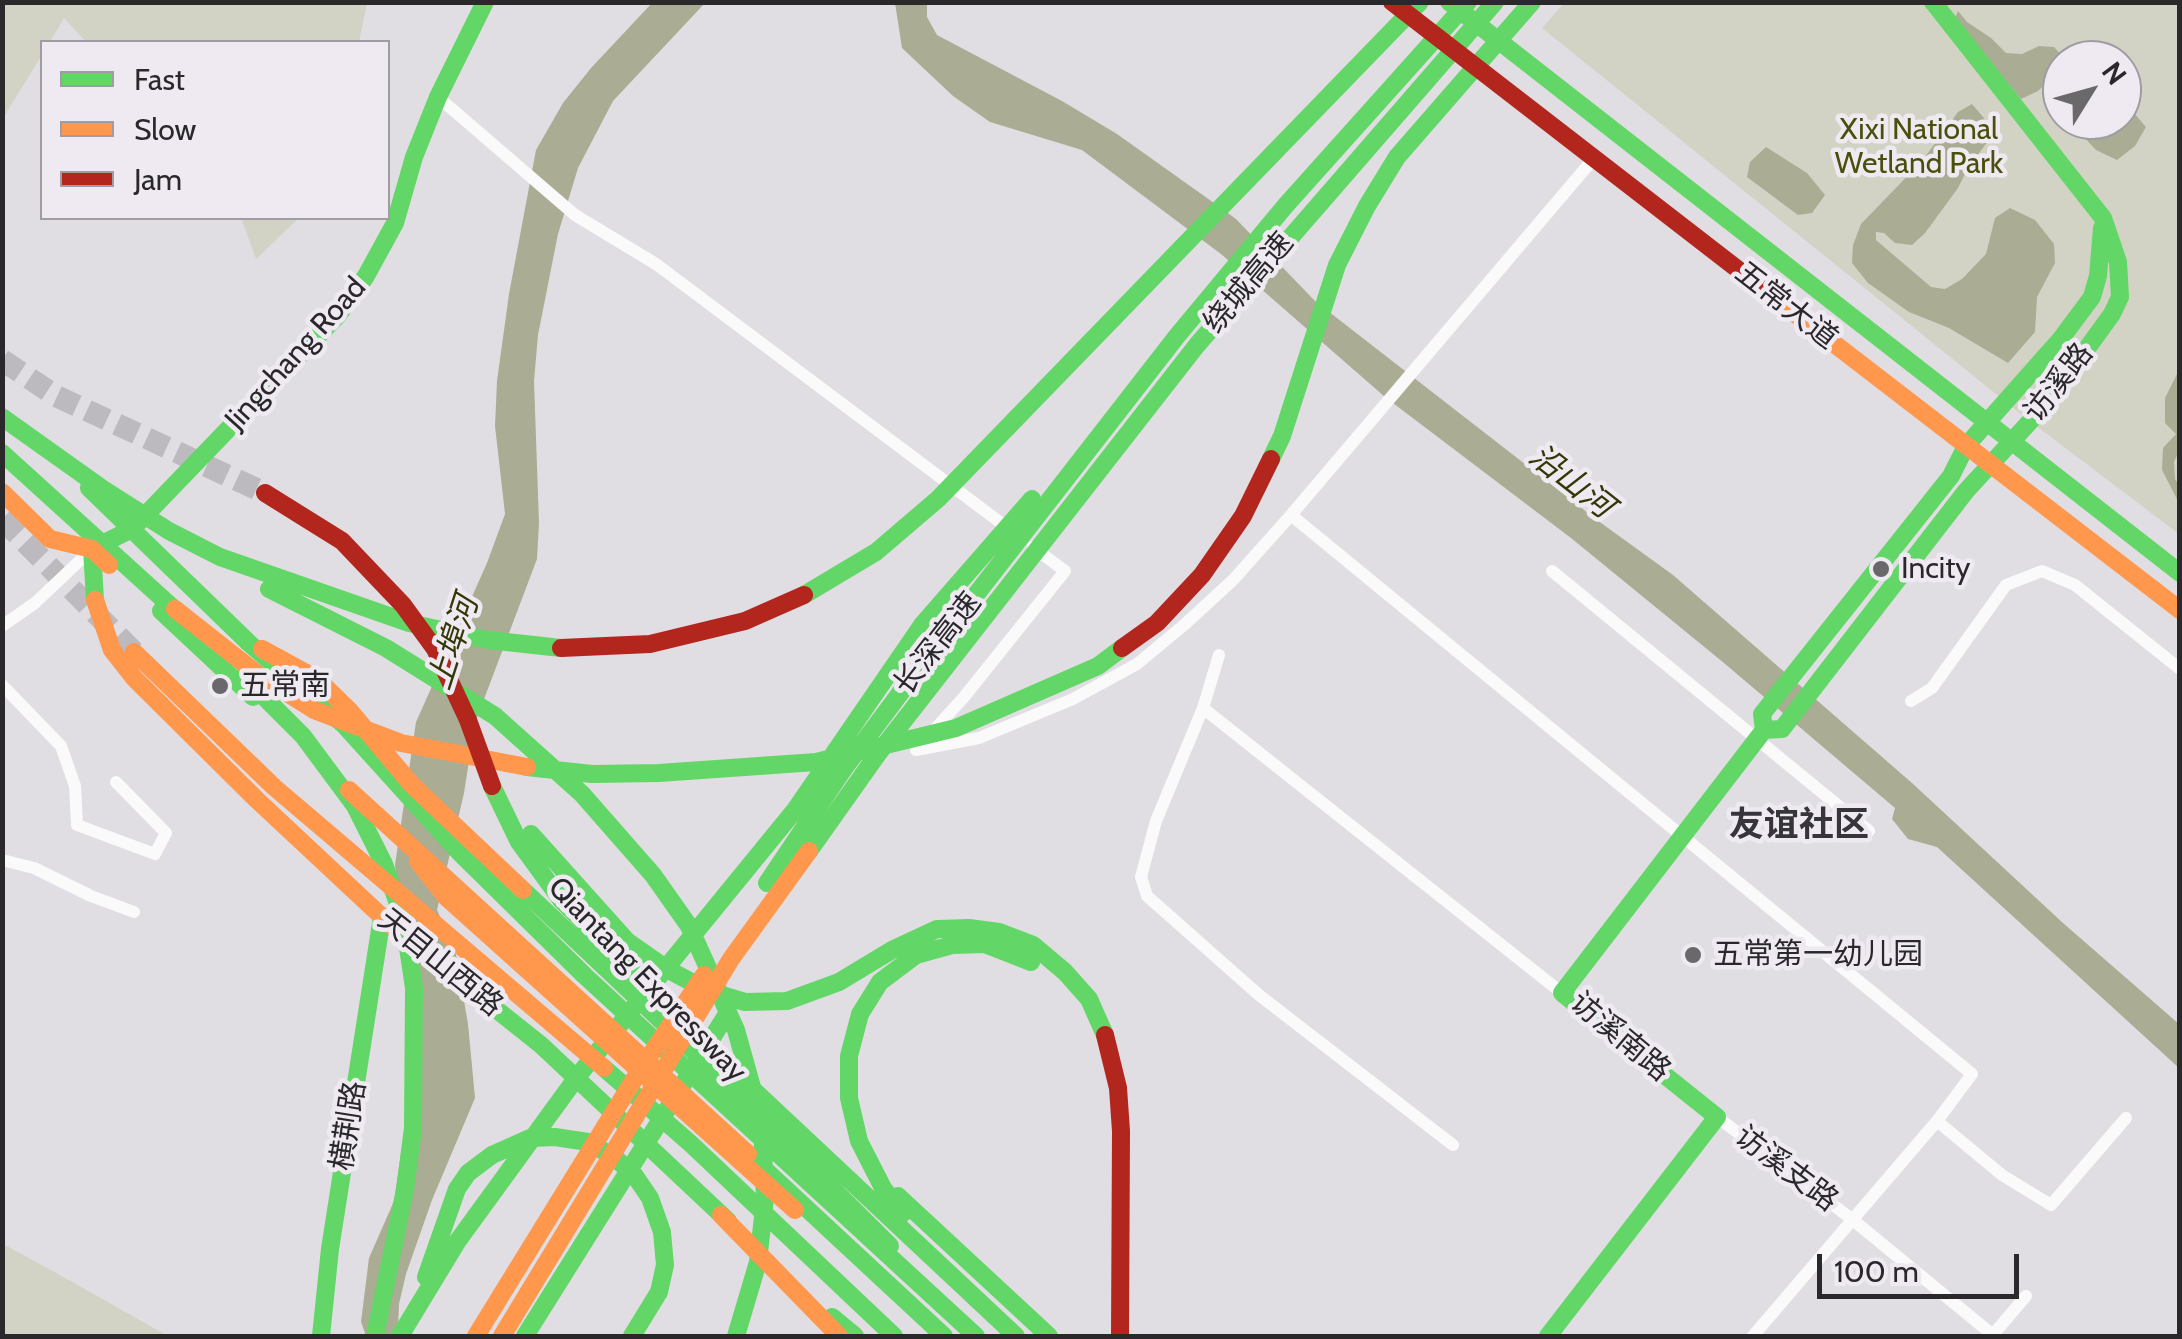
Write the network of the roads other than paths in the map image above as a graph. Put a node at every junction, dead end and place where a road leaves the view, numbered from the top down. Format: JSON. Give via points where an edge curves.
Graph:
{"nodes":[{"id":1,"x":486,"y":2,"type":"edge"},
{"id":2,"x":1392,"y":2,"type":"edge"},
{"id":3,"x":1420,"y":2,"type":"edge"},
{"id":4,"x":1449,"y":2,"type":"edge"},
{"id":5,"x":1468,"y":2,"type":"edge"},
{"id":6,"x":1933,"y":2,"type":"edge"},
{"id":7,"x":1492,"y":6,"type":"edge"},
{"id":8,"x":1529,"y":6,"type":"edge"},
{"id":9,"x":438,"y":97,"type":"junction"},
{"id":10,"x":1595,"y":157,"type":"junction"},
{"id":11,"x":2103,"y":218,"type":"junction"},
{"id":12,"x":1178,"y":336,"type":"junction"},
{"id":13,"x":1197,"y":345,"type":"joint"},
{"id":14,"x":2,"y":404,"type":"edge"},
{"id":15,"x":2,"y":417,"type":"edge"},
{"id":16,"x":1988,"y":421,"type":"junction"},
{"id":17,"x":2012,"y":440,"type":"junction"},
{"id":18,"x":1966,"y":446,"type":"junction"},
{"id":19,"x":2,"y":453,"type":"edge"},
{"id":20,"x":1989,"y":464,"type":"junction"},
{"id":21,"x":2,"y":492,"type":"edge"},
{"id":22,"x":265,"y":492,"type":"tunnel mouth"},
{"id":23,"x":1291,"y":515,"type":"junction"},
{"id":24,"x":132,"y":528,"type":"junction"},
{"id":25,"x":92,"y":549,"type":"junction"},
{"id":26,"x":220,"y":558,"type":"junction"},
{"id":27,"x":1552,"y":570,"type":"dead end"},
{"id":28,"x":2180,"y":573,"type":"edge"},
{"id":29,"x":175,"y":609,"type":"junction"},
{"id":30,"x":2180,"y":610,"type":"edge"},
{"id":31,"x":2,"y":626,"type":"edge"},
{"id":32,"x":134,"y":652,"type":"tunnel mouth"},
{"id":33,"x":1219,"y":656,"type":"dead end"},
{"id":34,"x":2180,"y":670,"type":"edge"},
{"id":35,"x":2,"y":685,"type":"edge"},
{"id":36,"x":1911,"y":701,"type":"dead end"},
{"id":37,"x":1203,"y":708,"type":"junction"},
{"id":38,"x":1766,"y":728,"type":"junction"},
{"id":39,"x":479,"y":750,"type":"junction"},
{"id":40,"x":116,"y":782,"type":"dead end"},
{"id":41,"x":1869,"y":831,"type":"dead end"},
{"id":42,"x":1681,"y":838,"type":"junction"},
{"id":43,"x":2,"y":860,"type":"edge"},
{"id":44,"x":134,"y":912,"type":"dead end"},
{"id":45,"x":382,"y":917,"type":"junction"},
{"id":46,"x":731,"y":959,"type":"junction"},
{"id":47,"x":1562,"y":992,"type":"junction"},
{"id":48,"x":1716,"y":1117,"type":"junction"},
{"id":49,"x":2126,"y":1118,"type":"dead end"},
{"id":50,"x":1937,"y":1121,"type":"junction"},
{"id":51,"x":859,"y":1141,"type":"junction"},
{"id":52,"x":1452,"y":1145,"type":"dead end"},
{"id":53,"x":1112,"y":1176,"type":"junction"},
{"id":54,"x":721,"y":1215,"type":"junction"},
{"id":55,"x":1853,"y":1220,"type":"junction"},
{"id":56,"x":973,"y":1296,"type":"junction"},
{"id":57,"x":2026,"y":1296,"type":"dead end"},
{"id":58,"x":321,"y":1336,"type":"edge"},
{"id":59,"x":375,"y":1336,"type":"edge"},
{"id":60,"x":403,"y":1336,"type":"edge"},
{"id":61,"x":476,"y":1336,"type":"edge"},
{"id":62,"x":502,"y":1336,"type":"edge"},
{"id":63,"x":524,"y":1336,"type":"edge"},
{"id":64,"x":632,"y":1336,"type":"edge"},
{"id":65,"x":736,"y":1336,"type":"edge"},
{"id":66,"x":838,"y":1336,"type":"edge"},
{"id":67,"x":855,"y":1336,"type":"edge"},
{"id":68,"x":894,"y":1336,"type":"edge"},
{"id":69,"x":944,"y":1336,"type":"edge"},
{"id":70,"x":977,"y":1336,"type":"edge"},
{"id":71,"x":1016,"y":1336,"type":"edge"},
{"id":72,"x":1049,"y":1336,"type":"edge"},
{"id":73,"x":1104,"y":1336,"type":"edge"},
{"id":74,"x":1120,"y":1336,"type":"edge"},
{"id":75,"x":1548,"y":1336,"type":"edge"},
{"id":76,"x":1753,"y":1336,"type":"edge"},
{"id":77,"x":1993,"y":1336,"type":"edge"}],
"edges":[{"from":1,"to":9,"type":"main road","name":"Jingchang Road"},
{"from":2,"to":10,"type":"main road","name":"五常大道"},
{"from":3,"to":26,"type":"main road","via":[[938,499],[821,588],[745,621],[650,644],[560,648],[409,624]]},
{"from":4,"to":16,"type":"main road","name":"五常大道"},
{"from":5,"to":12,"type":"main road","name":"长深高速"},
{"from":6,"to":11,"type":"main road","name":"访溪路"},
{"from":7,"to":13,"type":"main road","name":"绕城高速"},
{"from":8,"to":29,"type":"main road","via":[[1397,157],[1366,206],[1337,266],[1282,436],[1243,516],[1202,576],[1157,622],[1098,666],[956,728],[816,762],[592,774],[400,744],[314,710]]},
{"from":9,"to":23,"type":"street","via":[[575,216],[656,264],[1064,572],[916,750],[979,738],[1137,664],[1232,580]]},
{"from":9,"to":24,"type":"main road","name":"Jingchang Road","via":[[394,222],[366,276],[305,350]]},
{"from":10,"to":18,"type":"main road","name":"五常大道"},
{"from":10,"to":23,"type":"street"},
{"from":11,"to":16,"type":"main road","via":[[2092,297]]},
{"from":11,"to":17,"type":"main road","name":"访溪路","via":[[2118,262],[2120,296],[2048,402]]},
{"from":12,"to":60,"type":"main road","via":[[922,625],[795,810],[577,1078],[457,1242]]},
{"from":12,"to":61,"type":"main road","name":"长深高速","via":[[845,767],[635,1078]]},
{"from":13,"to":46,"type":"main road","name":"长深高速","via":[[877,755]]},
{"from":14,"to":24,"type":"main road"},
{"from":15,"to":26,"type":"main road","via":[[103,489]]},
{"from":16,"to":17,"type":"main road","name":"五常大道"},
{"from":16,"to":18,"type":"main road"},
{"from":17,"to":20,"type":"main road","name":"访溪路"},
{"from":17,"to":28,"type":"main road","name":"五常大道"},
{"from":18,"to":20,"type":"main road","name":"五常大道"},
{"from":18,"to":38,"type":"main road","via":[[1951,476],[1791,677]]},
{"from":19,"to":29,"type":"main road"},
{"from":20,"to":30,"type":"main road","name":"五常大道"},
{"from":20,"to":38,"type":"main road","name":"访溪路","via":[[1810,691]]},
{"from":21,"to":25,"type":"main road","via":[[50,539]]},
{"from":22,"to":39,"type":"main road","name":"Qiantang Expressway","via":[[342,541],[403,605],[434,649]]},
{"from":23,"to":42,"type":"street"},
{"from":24,"to":25,"type":"main road","name":"Jingchang Road"},
{"from":24,"to":70,"type":"main road","via":[[344,725],[704,1088]]},
{"from":25,"to":31,"type":"street"},
{"from":25,"to":45,"type":"main road","name":"天目山西路","via":[[95,607],[112,650]]},
{"from":25,"to":69,"type":"main road","via":[[447,889],[632,1046]]},
{"from":26,"to":65,"type":"main road","via":[[495,716],[582,794],[689,926],[736,1030],[762,1123],[758,1262]]},
{"from":27,"to":38,"type":"street"},
{"from":29,"to":59,"type":"main road","via":[[303,736],[355,806],[404,921],[414,988],[413,1128]]},
{"from":32,"to":68,"type":"main road","via":[[274,787],[691,1144]]},
{"from":33,"to":37,"type":"street"},
{"from":34,"to":36,"type":"street","via":[[2075,586],[2042,570],[2006,585],[1932,688]]},
{"from":35,"to":40,"type":"street","via":[[61,746],[75,786],[78,825],[155,854],[166,834]]},
{"from":37,"to":47,"type":"street"},
{"from":37,"to":52,"type":"street","via":[[1156,820],[1142,877],[1146,896],[1258,994]]},
{"from":38,"to":41,"type":"street"},
{"from":38,"to":42,"type":"main road","name":"访溪南路"},
{"from":39,"to":53,"type":"main road","via":[[536,841],[627,941],[708,990],[745,1002],[787,1001],[839,982],[937,930],[1000,932],[1032,945],[1089,999],[1112,1056],[1121,1131]]},
{"from":39,"to":56,"type":"main road","name":"Qiantang Expressway","via":[[519,842],[562,901]]},
{"from":42,"to":47,"type":"main road","name":"访溪南路"},
{"from":42,"to":50,"type":"street","via":[[1972,1074]]},
{"from":43,"to":44,"type":"street"},
{"from":45,"to":54,"type":"main road","name":"天目山西路","via":[[541,1045]]},
{"from":45,"to":58,"type":"main road","name":"横荆路"},
{"from":46,"to":62,"type":"main road","name":"长深高速"},
{"from":46,"to":63,"type":"main road","via":[[727,1014]]},
{"from":47,"to":48,"type":"main road","name":"访溪南路"},
{"from":48,"to":55,"type":"street","name":"访溪支路"},
{"from":48,"to":75,"type":"main road"},
{"from":49,"to":50,"type":"street","via":[[2051,1205]]},
{"from":50,"to":55,"type":"street"},
{"from":51,"to":53,"type":"main road","via":[[849,1056],[860,1014],[880,982],[916,955],[985,944],[1042,968],[1086,1024],[1102,1079]]},
{"from":51,"to":56,"type":"main road","via":[[883,1188]]},
{"from":51,"to":72,"type":"main road","via":[[897,1195]]},
{"from":53,"to":73,"type":"main road"},
{"from":53,"to":74,"type":"main road"},
{"from":54,"to":66,"type":"main road"},
{"from":54,"to":67,"type":"main road","name":"天目山西路"},
{"from":55,"to":76,"type":"street"},
{"from":55,"to":77,"type":"street","name":"访溪支路"},
{"from":56,"to":71,"type":"main road","name":"Qiantang Expressway"},
{"from":57,"to":77,"type":"street"},
{"from":60,"to":64,"type":"main road","via":[[456,1188],[492,1155],[530,1138],[555,1137],[588,1142],[614,1157],[650,1198],[664,1265],[659,1292]]}]}
